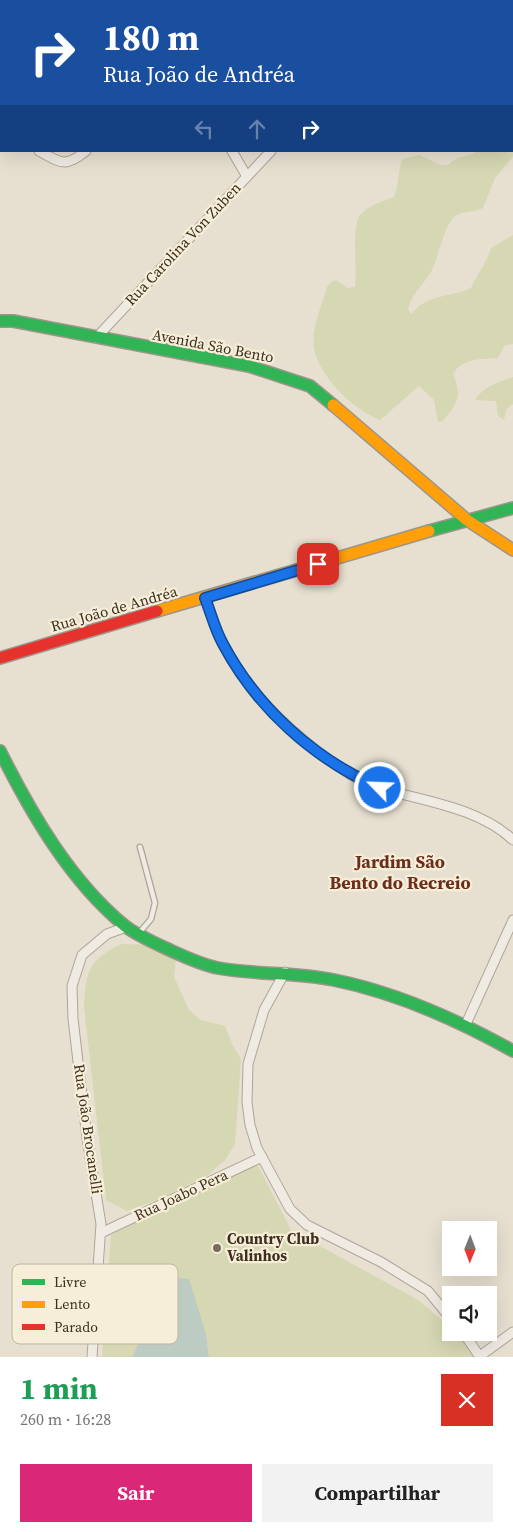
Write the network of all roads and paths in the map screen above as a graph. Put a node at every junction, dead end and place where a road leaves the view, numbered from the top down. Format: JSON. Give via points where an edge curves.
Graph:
{"nodes":[{"id":1,"x":41,"y":152,"type":"edge"},
{"id":2,"x":85,"y":152,"type":"edge"},
{"id":3,"x":233,"y":152,"type":"edge"},
{"id":4,"x":270,"y":152,"type":"edge"},
{"id":5,"x":246,"y":175,"type":"junction"},
{"id":6,"x":0,"y":321,"type":"edge"},
{"id":7,"x":96,"y":338,"type":"junction"},
{"id":8,"x":513,"y":508,"type":"edge"},
{"id":9,"x":467,"y":520,"type":"junction"},
{"id":10,"x":513,"y":550,"type":"edge"},
{"id":11,"x":205,"y":598,"type":"junction"},
{"id":12,"x":0,"y":658,"type":"edge"},
{"id":13,"x":0,"y":751,"type":"edge"},
{"id":14,"x":513,"y":840,"type":"edge"},
{"id":15,"x":140,"y":847,"type":"dead end"},
{"id":16,"x":513,"y":920,"type":"edge"},
{"id":17,"x":126,"y":927,"type":"junction"},
{"id":18,"x":139,"y":933,"type":"junction"},
{"id":19,"x":284,"y":972,"type":"junction"},
{"id":20,"x":466,"y":1024,"type":"junction"},
{"id":21,"x":513,"y":1051,"type":"edge"},
{"id":22,"x":262,"y":1157,"type":"junction"},
{"id":23,"x":101,"y":1233,"type":"junction"},
{"id":24,"x":99,"y":1264,"type":"edge"},
{"id":25,"x":442,"y":1308,"type":"edge"},
{"id":26,"x":513,"y":1332,"type":"edge"},
{"id":27,"x":469,"y":1341,"type":"edge"},
{"id":28,"x":93,"y":1344,"type":"edge"},
{"id":29,"x":480,"y":1356,"type":"edge"},
{"id":30,"x":92,"y":1357,"type":"edge"}],
"edges":[{"from":1,"to":2,"type":"street","via":[[65,163]]},
{"from":3,"to":5,"type":"street"},
{"from":4,"to":5,"type":"street","name":"Rua Carolina Von Zuben"},
{"from":5,"to":7,"type":"street","name":"Rua Carolina Von Zuben"},
{"from":6,"to":7,"type":"street","name":"Avenida São Bento","via":[[13,320]]},
{"from":7,"to":9,"type":"street","name":"Avenida São Bento","via":[[249,366],[310,386]]},
{"from":8,"to":9,"type":"street","name":"Rua João de Andréa"},
{"from":9,"to":10,"type":"street","name":"Avenida São Bento"},
{"from":9,"to":11,"type":"street","name":"Rua João de Andréa"},
{"from":11,"to":12,"type":"street","name":"Rua João de Andréa"},
{"from":11,"to":14,"type":"street","via":[[222,643],[240,673],[264,705],[299,737],[359,779],[478,817]]},
{"from":13,"to":17,"type":"street","via":[[20,793],[84,884]]},
{"from":15,"to":18,"type":"lane","via":[[155,903],[151,919]]},
{"from":16,"to":20,"type":"street"},
{"from":17,"to":18,"type":"street"},
{"from":17,"to":23,"type":"street","name":"Rua João Brocanelli","via":[[107,934],[82,955],[72,986],[74,1028]]},
{"from":18,"to":19,"type":"street","via":[[215,968]]},
{"from":19,"to":20,"type":"street","via":[[368,987]]},
{"from":19,"to":22,"type":"street","via":[[264,1010],[248,1064],[250,1125]]},
{"from":20,"to":21,"type":"street"},
{"from":22,"to":23,"type":"street","name":"Rua Joabo Pera"},
{"from":22,"to":25,"type":"street","via":[[290,1208],[308,1225],[381,1262],[428,1291]]},
{"from":23,"to":24,"type":"street","name":"Rua João Brocanelli"},
{"from":26,"to":29,"type":"street"},
{"from":27,"to":29,"type":"street"},
{"from":28,"to":30,"type":"street","name":"Rua João Brocanelli"}]}
